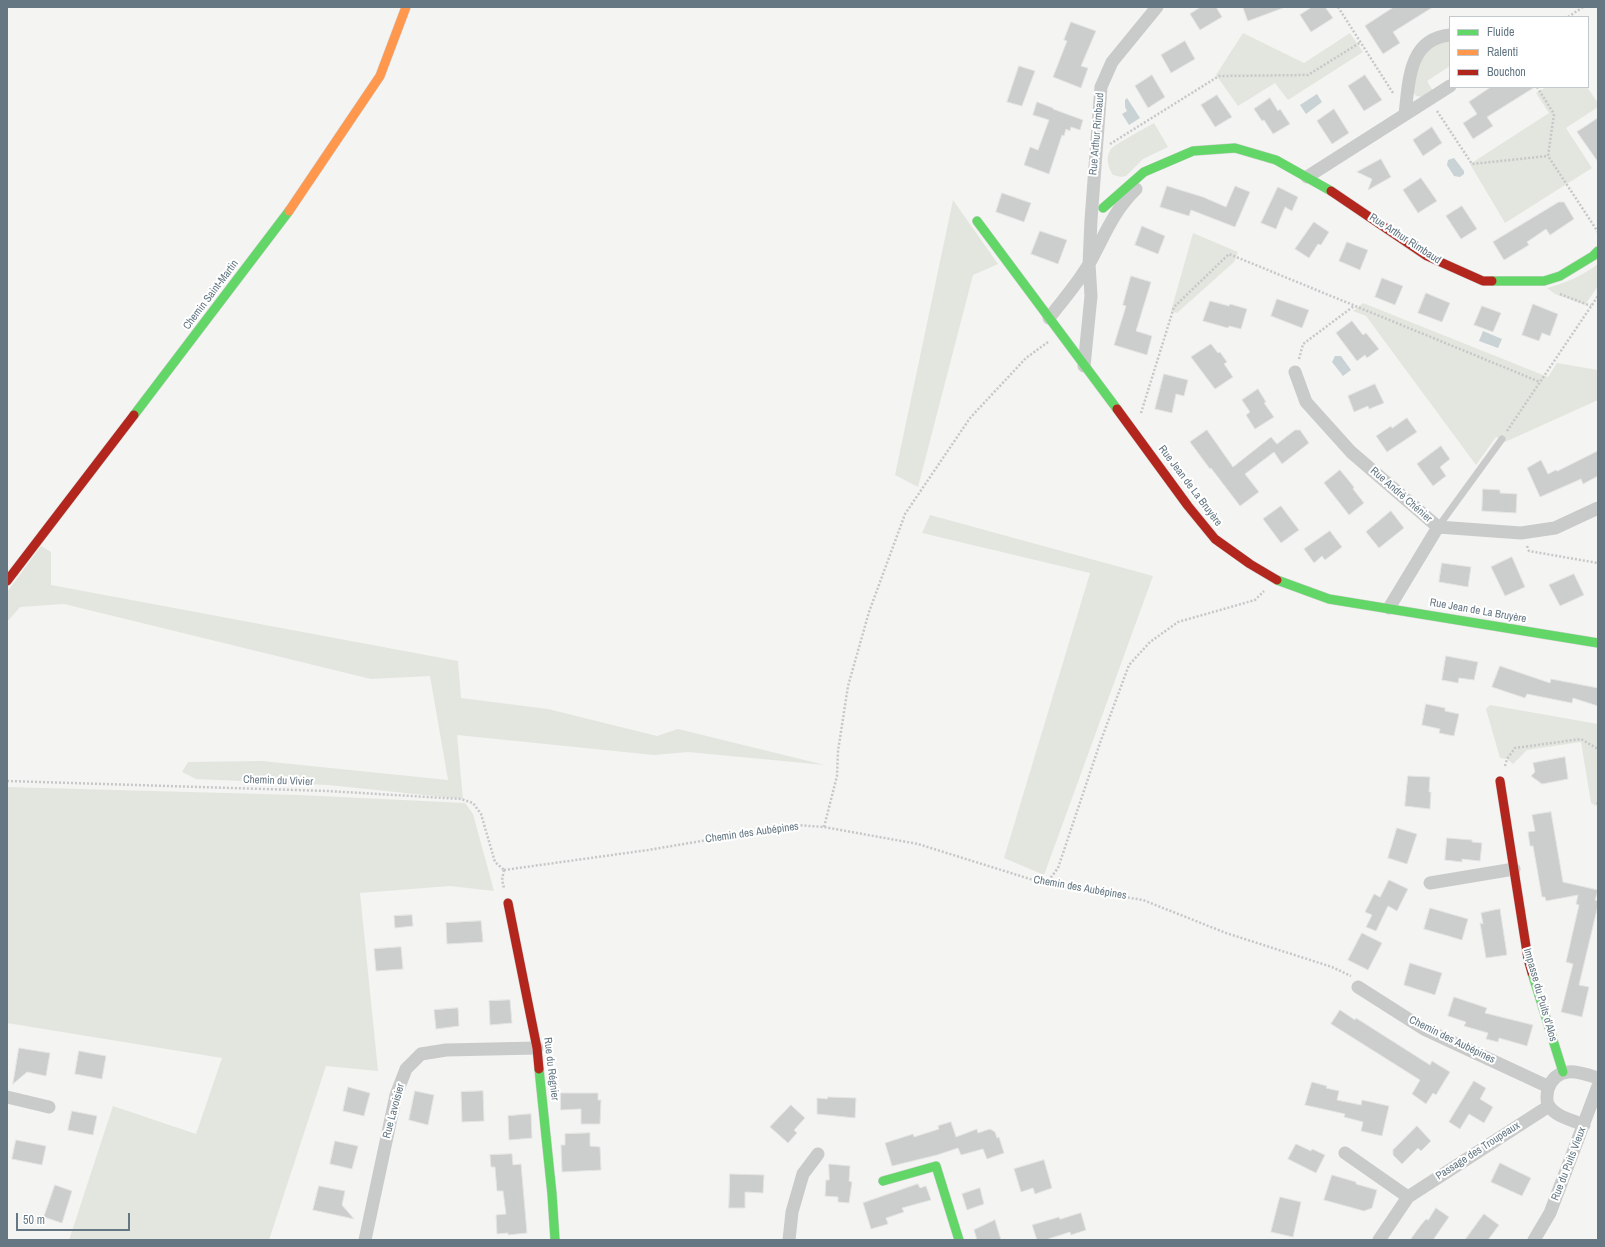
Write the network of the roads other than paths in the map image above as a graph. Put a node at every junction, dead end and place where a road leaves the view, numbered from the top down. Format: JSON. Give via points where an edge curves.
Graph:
{"nodes":[{"id":1,"x":406,"y":7,"type":"edge"},
{"id":2,"x":1157,"y":7,"type":"edge"},
{"id":3,"x":1449,"y":35,"type":"edge"},
{"id":4,"x":1449,"y":87,"type":"edge"},
{"id":5,"x":1405,"y":114,"type":"junction"},
{"id":6,"x":1173,"y":159,"type":"junction"},
{"id":7,"x":1307,"y":178,"type":"junction"},
{"id":8,"x":1098,"y":208,"type":"junction"},
{"id":9,"x":1113,"y":218,"type":"junction"},
{"id":10,"x":976,"y":221,"type":"dead end"},
{"id":11,"x":1598,"y":251,"type":"edge"},
{"id":12,"x":1089,"y":264,"type":"junction"},
{"id":13,"x":1049,"y":318,"type":"junction"},
{"id":14,"x":1084,"y":366,"type":"junction"},
{"id":15,"x":1295,"y":372,"type":"road end"},
{"id":16,"x":1502,"y":438,"type":"road end"},
{"id":17,"x":1598,"y":508,"type":"edge"},
{"id":18,"x":1438,"y":527,"type":"junction"},
{"id":19,"x":7,"y":581,"type":"edge"},
{"id":20,"x":1389,"y":608,"type":"junction"},
{"id":21,"x":1598,"y":644,"type":"edge"},
{"id":22,"x":1500,"y":781,"type":"road end"},
{"id":23,"x":1514,"y":869,"type":"junction"},
{"id":24,"x":1430,"y":882,"type":"dead end"},
{"id":25,"x":508,"y":903,"type":"dead end"},
{"id":26,"x":1358,"y":986,"type":"road end"},
{"id":27,"x":537,"y":1048,"type":"junction"},
{"id":28,"x":1563,"y":1072,"type":"junction"},
{"id":29,"x":1598,"y":1078,"type":"edge"},
{"id":30,"x":1549,"y":1086,"type":"junction"},
{"id":31,"x":1598,"y":1086,"type":"edge"},
{"id":32,"x":7,"y":1097,"type":"edge"},
{"id":33,"x":1549,"y":1106,"type":"junction"},
{"id":34,"x":49,"y":1107,"type":"dead end"},
{"id":35,"x":1584,"y":1125,"type":"junction"},
{"id":36,"x":1345,"y":1153,"type":"dead end"},
{"id":37,"x":818,"y":1154,"type":"dead end"},
{"id":38,"x":884,"y":1180,"type":"dead end"},
{"id":39,"x":1408,"y":1197,"type":"junction"},
{"id":40,"x":365,"y":1240,"type":"edge"},
{"id":41,"x":554,"y":1240,"type":"edge"},
{"id":42,"x":789,"y":1240,"type":"edge"},
{"id":43,"x":959,"y":1240,"type":"edge"},
{"id":44,"x":1379,"y":1240,"type":"edge"},
{"id":45,"x":1534,"y":1240,"type":"edge"}],
"edges":[{"from":1,"to":19,"type":"street","name":"Chemin Saint-Martin","via":[[380,76],[297,201]]},
{"from":2,"to":8,"type":"street","name":"Rue Arthur Rimbaud","via":[[1112,62],[1101,87],[1095,155]]},
{"from":3,"to":5,"type":"street","via":[[1440,36],[1423,46],[1411,69]]},
{"from":4,"to":5,"type":"street"},
{"from":5,"to":7,"type":"street"},
{"from":6,"to":7,"type":"street","name":"Rue Arthur Rimbaud","via":[[1193,151],[1235,148],[1276,160]]},
{"from":6,"to":8,"type":"street","name":"Rue Arthur Rimbaud","via":[[1144,172]]},
{"from":6,"to":9,"type":"street","name":"Rue Arthur Rimbaud","via":[[1128,196]]},
{"from":7,"to":11,"type":"street","name":"Rue Arthur Rimbaud","via":[[1328,189],[1428,256],[1483,280],[1544,281],[1560,276]]},
{"from":8,"to":9,"type":"street"},
{"from":8,"to":12,"type":"street","name":"Rue Arthur Rimbaud"},
{"from":9,"to":12,"type":"street","name":"Rue Arthur Rimbaud"},
{"from":10,"to":13,"type":"street","name":"Rue Jean de La Bruyère"},
{"from":12,"to":13,"type":"street","name":"Rue Arthur Rimbaud"},
{"from":12,"to":14,"type":"street","name":"Rue Arthur Rimbaud","via":[[1091,296]]},
{"from":13,"to":14,"type":"street","name":"Rue Jean de La Bruyère"},
{"from":14,"to":20,"type":"street","name":"Rue Jean de La Bruyère","via":[[1215,539],[1276,579],[1329,599]]},
{"from":15,"to":18,"type":"street","name":"Rue André Chénier","via":[[1306,402],[1351,452]]},
{"from":16,"to":18,"type":"lane"},
{"from":17,"to":18,"type":"street","name":"Rue André Chénier","via":[[1555,528],[1521,533]]},
{"from":18,"to":20,"type":"street"},
{"from":20,"to":21,"type":"street","name":"Rue Jean de La Bruyère"},
{"from":22,"to":23,"type":"street","name":"Impasse du Puits d'Alos"},
{"from":23,"to":24,"type":"street"},
{"from":23,"to":28,"type":"street","name":"Impasse du Puits d'Alos","via":[[1528,959]]},
{"from":25,"to":27,"type":"street","name":"Rue du Régnier"},
{"from":26,"to":30,"type":"street","name":"Chemin des Aubépines","via":[[1424,1029]]},
{"from":27,"to":40,"type":"street","name":"Rue Lavoisier","via":[[446,1050],[421,1054],[406,1069],[396,1095]]},
{"from":27,"to":41,"type":"street","name":"Rue du Régnier","via":[[552,1194]]},
{"from":28,"to":29,"type":"street","via":[[1577,1072]]},
{"from":28,"to":30,"type":"street","via":[[1551,1081]]},
{"from":30,"to":33,"type":"street"},
{"from":31,"to":35,"type":"street","name":"Rue du Puits Vieux"},
{"from":32,"to":34,"type":"street"},
{"from":33,"to":35,"type":"street","via":[[1559,1115]]},
{"from":33,"to":39,"type":"street","name":"Passage des Troupeaux"},
{"from":35,"to":45,"type":"street","name":"Rue du Puits Vieux","via":[[1550,1213]]},
{"from":36,"to":39,"type":"street"},
{"from":37,"to":42,"type":"street","via":[[803,1174],[792,1212]]},
{"from":38,"to":43,"type":"street","via":[[936,1166]]},
{"from":39,"to":44,"type":"street","name":"Passage des Troupeaux"}]}
